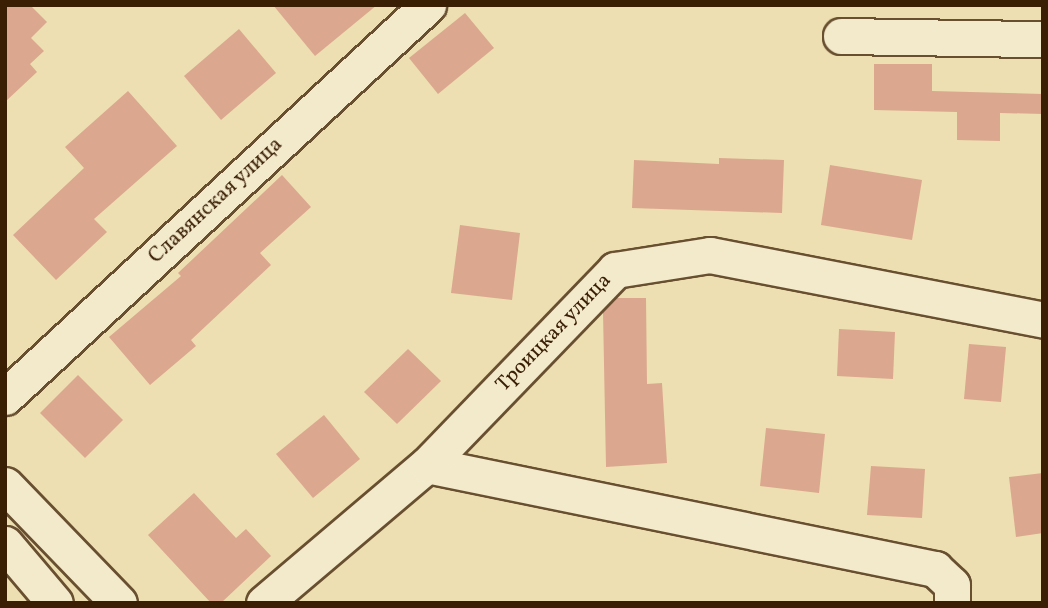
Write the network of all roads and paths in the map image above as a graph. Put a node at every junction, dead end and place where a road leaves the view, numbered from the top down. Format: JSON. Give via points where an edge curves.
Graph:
{"nodes":[{"id":1,"x":428,"y":5,"type":"edge"},
{"id":2,"x":841,"y":36,"type":"dead end"},
{"id":3,"x":1043,"y":39,"type":"edge"},
{"id":4,"x":1043,"y":320,"type":"edge"},
{"id":5,"x":5,"y":397,"type":"edge"},
{"id":6,"x":427,"y":465,"type":"junction"},
{"id":7,"x":5,"y":485,"type":"edge"},
{"id":8,"x":5,"y":544,"type":"edge"},
{"id":9,"x":55,"y":603,"type":"edge"},
{"id":10,"x":119,"y":603,"type":"edge"},
{"id":11,"x":264,"y":603,"type":"edge"},
{"id":12,"x":952,"y":603,"type":"edge"}],
"edges":[{"from":1,"to":5,"type":"street","name":"Славянская улица"},
{"from":2,"to":3,"type":"street"},
{"from":4,"to":6,"type":"street","name":"Троицкая улица","via":[[710,256],[615,270]]},
{"from":6,"to":11,"type":"street","name":"Троицкая улица"},
{"from":6,"to":12,"type":"street","via":[[935,569],[952,585]]},
{"from":7,"to":10,"type":"street"},
{"from":8,"to":9,"type":"street"}]}
